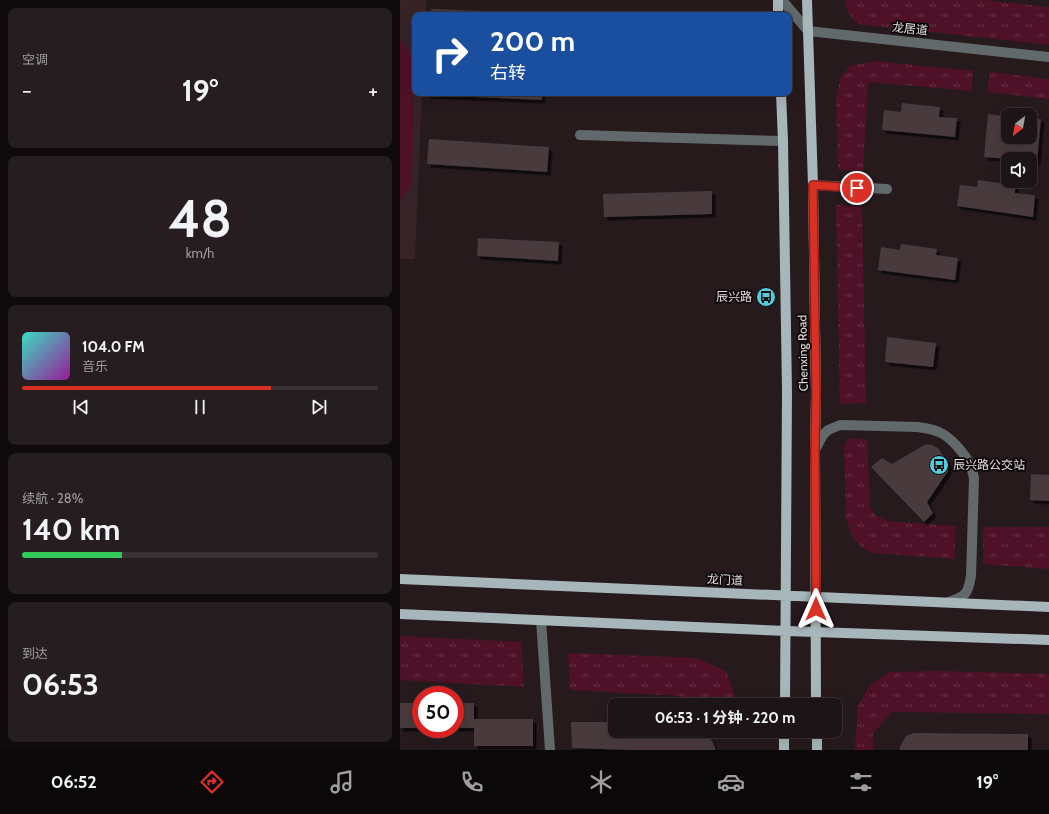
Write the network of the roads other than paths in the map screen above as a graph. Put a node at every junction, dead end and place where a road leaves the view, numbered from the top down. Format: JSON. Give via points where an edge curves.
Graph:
{"nodes":[{"id":1,"x":778,"y":0,"type":"edge"},
{"id":2,"x":782,"y":0,"type":"edge"},
{"id":3,"x":807,"y":0,"type":"edge"},
{"id":4,"x":778,"y":12,"type":"edge"},
{"id":5,"x":808,"y":31,"type":"junction"},
{"id":6,"x":1049,"y":57,"type":"edge"},
{"id":7,"x":781,"y":96,"type":"edge"},
{"id":8,"x":580,"y":135,"type":"dead end"},
{"id":9,"x":783,"y":141,"type":"junction"},
{"id":10,"x":813,"y":185,"type":"junction"},
{"id":11,"x":886,"y":189,"type":"dead end"},
{"id":12,"x":815,"y":450,"type":"junction"},
{"id":13,"x":400,"y":579,"type":"edge"},
{"id":14,"x":786,"y":596,"type":"junction"},
{"id":15,"x":816,"y":597,"type":"junction"},
{"id":16,"x":949,"y":602,"type":"junction"},
{"id":17,"x":1049,"y":607,"type":"edge"},
{"id":18,"x":400,"y":614,"type":"edge"},
{"id":19,"x":541,"y":620,"type":"junction"},
{"id":20,"x":786,"y":631,"type":"junction"},
{"id":21,"x":816,"y":632,"type":"junction"},
{"id":22,"x":1049,"y":640,"type":"edge"},
{"id":23,"x":785,"y":698,"type":"edge"},
{"id":24,"x":816,"y":698,"type":"edge"},
{"id":25,"x":784,"y":738,"type":"edge"},
{"id":26,"x":817,"y":738,"type":"edge"},
{"id":27,"x":550,"y":750,"type":"edge"},
{"id":28,"x":784,"y":750,"type":"edge"},
{"id":29,"x":817,"y":750,"type":"edge"}],
"edges":[{"from":1,"to":4,"type":"main road"},
{"from":2,"to":5,"type":"street"},
{"from":3,"to":5,"type":"main road","name":"Chenxing Road"},
{"from":5,"to":6,"type":"street","name":"龙居道"},
{"from":5,"to":10,"type":"main road","name":"Chenxing Road"},
{"from":7,"to":9,"type":"main road","name":"Chenxing Road"},
{"from":8,"to":9,"type":"street"},
{"from":9,"to":14,"type":"main road","name":"Chenxing Road","via":[[787,392]]},
{"from":10,"to":11,"type":"street"},
{"from":10,"to":12,"type":"main road","name":"Chenxing Road"},
{"from":12,"to":15,"type":"main road","name":"Chenxing Road"},
{"from":12,"to":16,"type":"street","via":[[822,435],[840,425],[931,429],[948,437],[962,452],[972,467],[974,478],[972,576],[965,594]]},
{"from":13,"to":14,"type":"main road","name":"龙门道"},
{"from":14,"to":15,"type":"main road","name":"龙门道"},
{"from":14,"to":20,"type":"main road","name":"Chenxing Road"},
{"from":15,"to":16,"type":"main road","name":"龙门道"},
{"from":15,"to":21,"type":"main road","name":"Chenxing Road"},
{"from":16,"to":17,"type":"main road","name":"龙门道"},
{"from":18,"to":19,"type":"main road"},
{"from":19,"to":20,"type":"main road"},
{"from":19,"to":27,"type":"street"},
{"from":20,"to":21,"type":"main road"},
{"from":20,"to":23,"type":"main road","name":"Chenxing Road"},
{"from":21,"to":22,"type":"main road"},
{"from":21,"to":24,"type":"main road","name":"Chenxing Road"},
{"from":25,"to":28,"type":"main road"},
{"from":26,"to":29,"type":"main road"}]}
